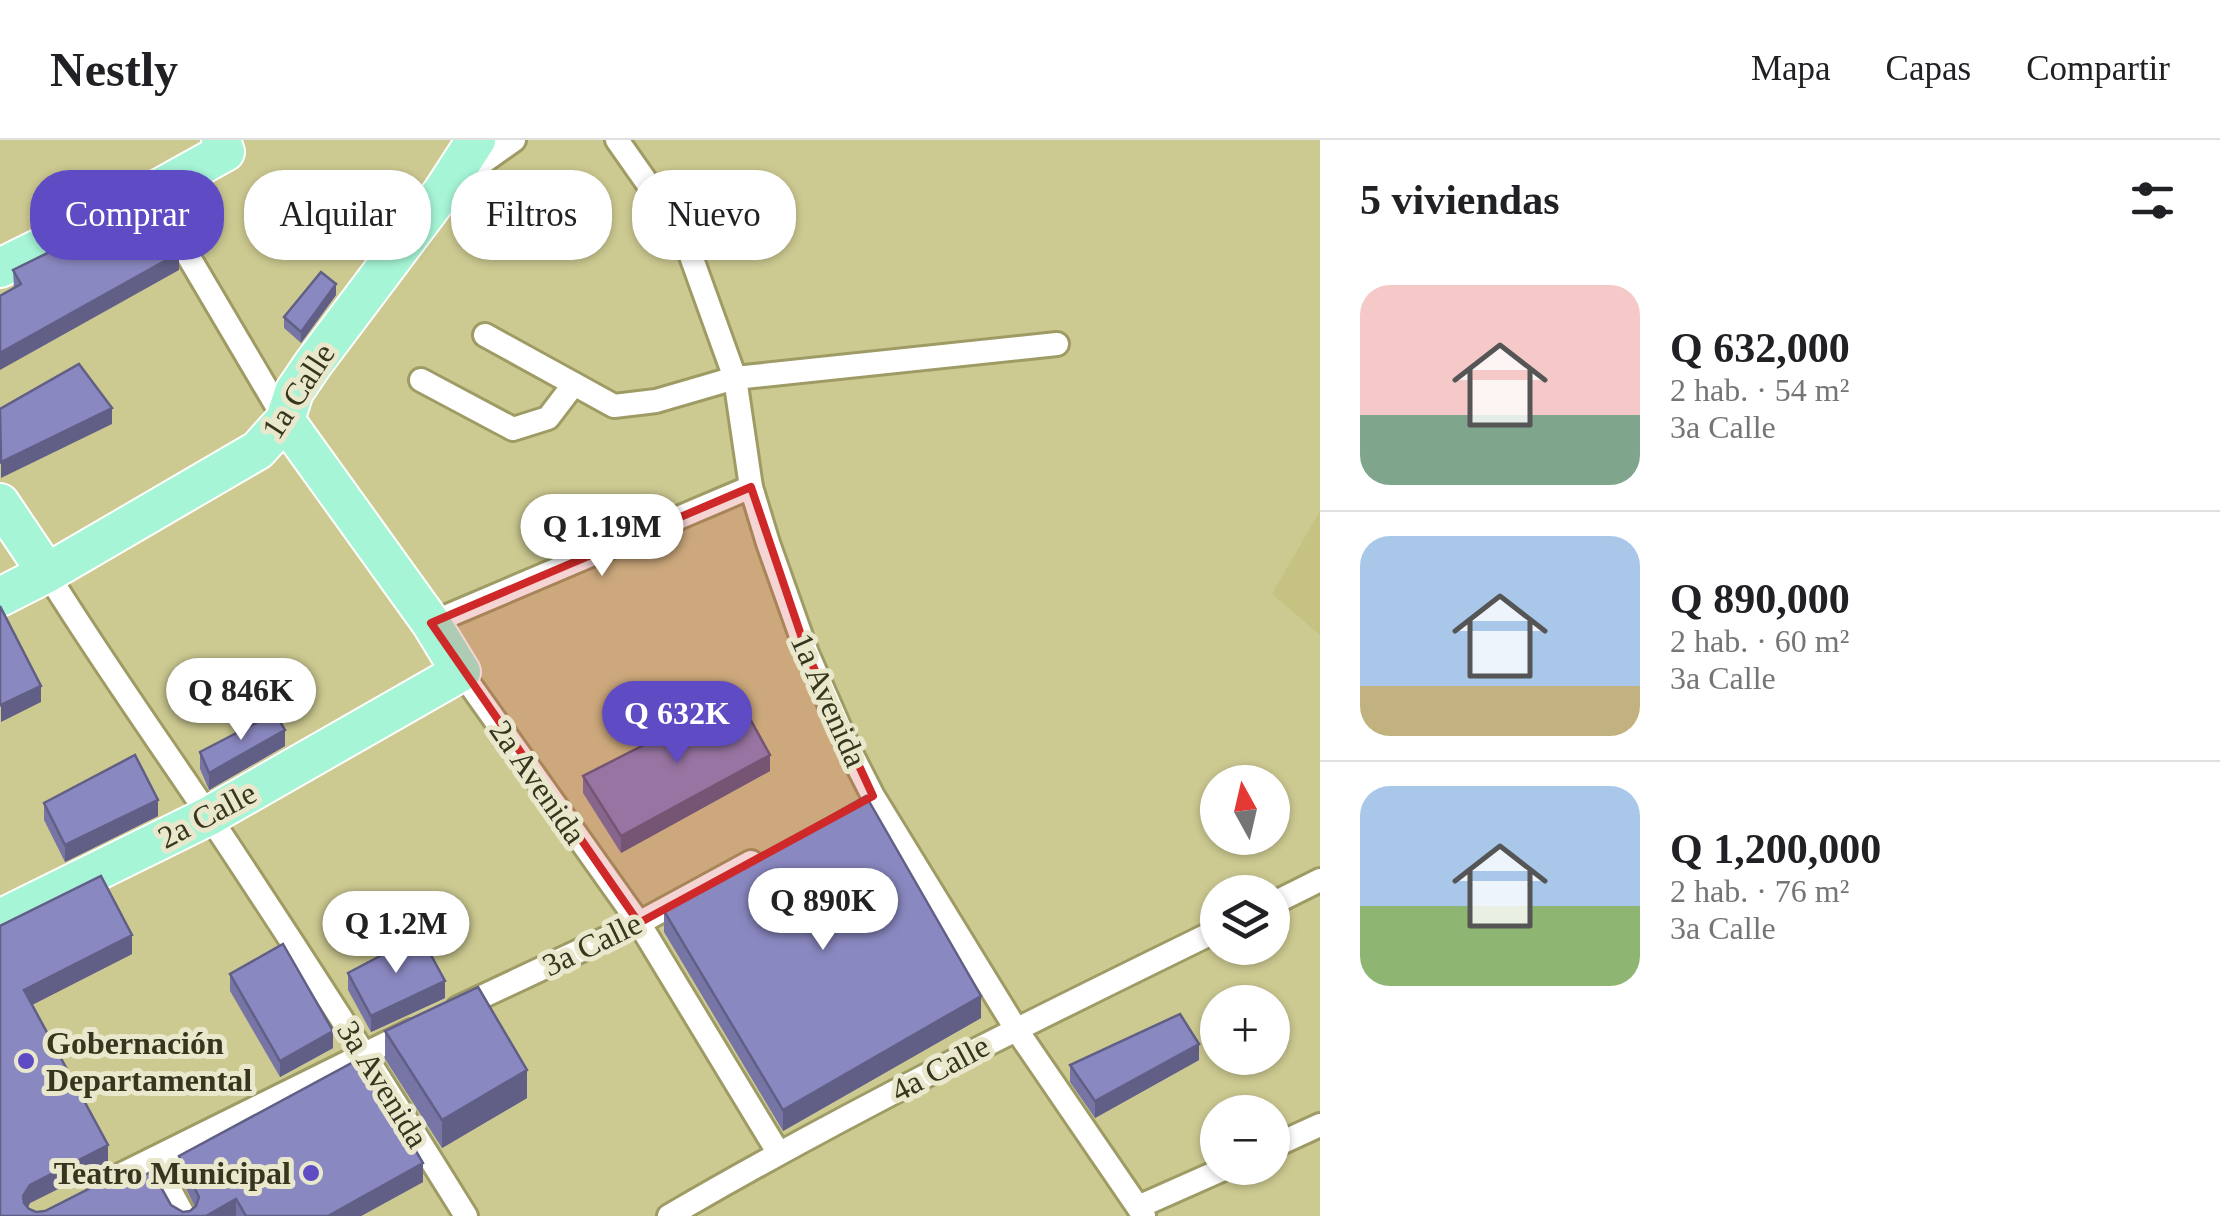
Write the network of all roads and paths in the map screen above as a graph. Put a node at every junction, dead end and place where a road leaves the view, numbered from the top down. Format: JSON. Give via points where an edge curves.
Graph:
{"nodes":[{"id":1,"x":476,"y":140,"type":"edge"},
{"id":2,"x":514,"y":140,"type":"edge"},
{"id":3,"x":616,"y":140,"type":"edge"},
{"id":4,"x":232,"y":144,"type":"edge"},
{"id":5,"x":188,"y":170,"type":"edge"},
{"id":6,"x":443,"y":191,"type":"junction"},
{"id":7,"x":30,"y":253,"type":"edge"},
{"id":8,"x":190,"y":260,"type":"edge"},
{"id":9,"x":0,"y":268,"type":"edge"},
{"id":10,"x":485,"y":334,"type":"dead end"},
{"id":11,"x":1057,"y":344,"type":"dead end"},
{"id":12,"x":735,"y":378,"type":"junction"},
{"id":13,"x":421,"y":380,"type":"dead end"},
{"id":14,"x":574,"y":384,"type":"junction"},
{"id":15,"x":285,"y":420,"type":"junction"},
{"id":16,"x":752,"y":487,"type":"junction"},
{"id":17,"x":0,"y":503,"type":"edge"},
{"id":18,"x":47,"y":573,"type":"junction"},
{"id":19,"x":0,"y":597,"type":"edge"},
{"id":20,"x":431,"y":623,"type":"junction"},
{"id":21,"x":461,"y":672,"type":"junction"},
{"id":22,"x":209,"y":816,"type":"junction"},
{"id":23,"x":772,"y":850,"type":"edge"},
{"id":24,"x":1320,"y":880,"type":"edge"},
{"id":25,"x":1290,"y":895,"type":"edge"},
{"id":26,"x":0,"y":919,"type":"edge"},
{"id":27,"x":639,"y":923,"type":"junction"},
{"id":28,"x":1200,"y":939,"type":"edge"},
{"id":29,"x":1016,"y":1029,"type":"junction"},
{"id":30,"x":364,"y":1052,"type":"junction"},
{"id":31,"x":1320,"y":1125,"type":"edge"},
{"id":32,"x":1290,"y":1139,"type":"edge"},
{"id":33,"x":778,"y":1152,"type":"junction"},
{"id":34,"x":152,"y":1159,"type":"junction"},
{"id":35,"x":1200,"y":1181,"type":"edge"},
{"id":36,"x":87,"y":1192,"type":"edge"},
{"id":37,"x":1141,"y":1212,"type":"edge"},
{"id":38,"x":184,"y":1216,"type":"edge"},
{"id":39,"x":466,"y":1216,"type":"edge"},
{"id":40,"x":668,"y":1216,"type":"edge"}],
"edges":[{"from":1,"to":6,"type":"main road","name":"1a Calle"},
{"from":2,"to":6,"type":"street"},
{"from":3,"to":12,"type":"street","name":"1a Avenida","via":[[683,234]]},
{"from":4,"to":5,"type":"main road"},
{"from":6,"to":15,"type":"main road","name":"1a Calle","via":[[313,364]]},
{"from":7,"to":9,"type":"main road"},
{"from":8,"to":15,"type":"street"},
{"from":10,"to":14,"type":"street"},
{"from":11,"to":12,"type":"street"},
{"from":12,"to":14,"type":"street","via":[[614,406]]},
{"from":12,"to":16,"type":"street","name":"1a Avenida"},
{"from":13,"to":14,"type":"street","via":[[513,429],[548,418]]},
{"from":15,"to":18,"type":"main road","name":"1a Calle","via":[[258,450]]},
{"from":15,"to":20,"type":"main road","name":"2a Avenida"},
{"from":16,"to":20,"type":"street"},
{"from":16,"to":29,"type":"street","name":"1a Avenida","via":[[786,599],[864,800]]},
{"from":17,"to":18,"type":"main road","name":"3a Avenida"},
{"from":18,"to":19,"type":"main road","name":"1a Calle"},
{"from":18,"to":22,"type":"street","name":"3a Avenida"},
{"from":20,"to":21,"type":"main road","name":"2a Avenida"},
{"from":21,"to":22,"type":"main road","name":"2a Calle"},
{"from":21,"to":27,"type":"street","name":"2a Avenida"},
{"from":22,"to":26,"type":"main road","name":"2a Calle"},
{"from":22,"to":30,"type":"street","name":"3a Avenida"},
{"from":23,"to":27,"type":"street","name":"3a Calle"},
{"from":24,"to":25,"type":"street"},
{"from":27,"to":30,"type":"street","name":"3a Calle"},
{"from":27,"to":33,"type":"street","name":"2a Avenida"},
{"from":28,"to":29,"type":"street","name":"4a Calle"},
{"from":29,"to":33,"type":"street","name":"4a Calle"},
{"from":29,"to":37,"type":"street","name":"1a Avenida"},
{"from":30,"to":34,"type":"street","name":"3a Calle"},
{"from":30,"to":39,"type":"street","name":"3a Avenida"},
{"from":31,"to":32,"type":"street"},
{"from":33,"to":40,"type":"street","name":"4a Calle"},
{"from":34,"to":36,"type":"street","name":"3a Calle"},
{"from":34,"to":38,"type":"street"},
{"from":35,"to":37,"type":"street"}]}
